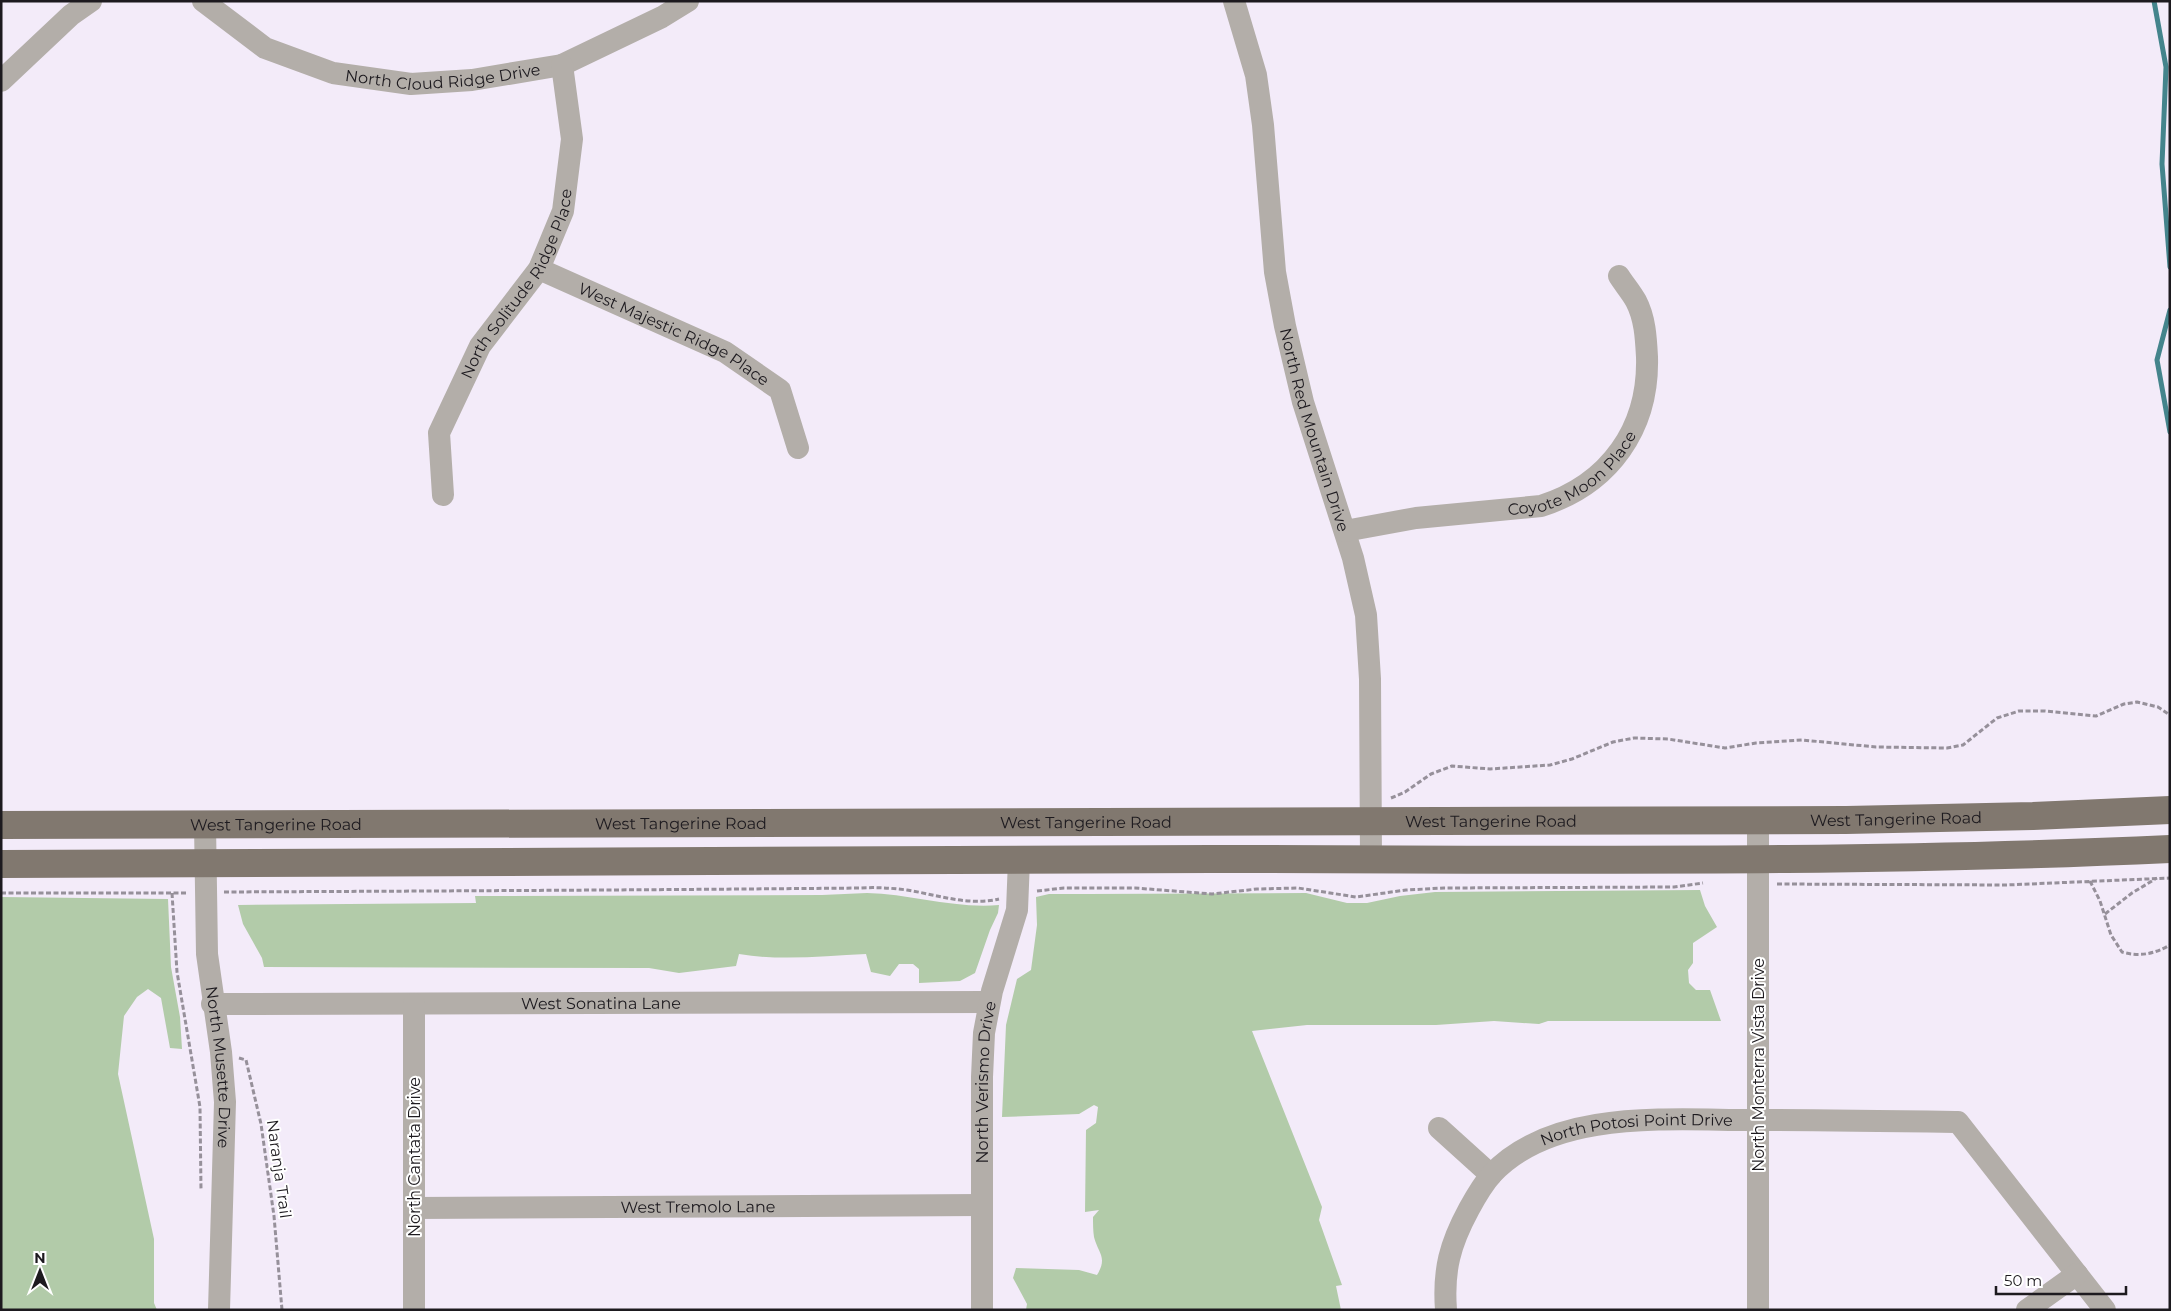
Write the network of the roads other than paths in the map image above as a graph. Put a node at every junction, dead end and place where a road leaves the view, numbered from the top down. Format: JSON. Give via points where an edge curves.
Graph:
{"nodes":[{"id":1,"x":91,"y":1,"type":"edge"},
{"id":2,"x":202,"y":1,"type":"edge"},
{"id":3,"x":688,"y":1,"type":"edge"},
{"id":4,"x":1234,"y":1,"type":"edge"},
{"id":5,"x":562,"y":65,"type":"junction"},
{"id":6,"x":1,"y":81,"type":"edge"},
{"id":7,"x":538,"y":269,"type":"junction"},
{"id":8,"x":1619,"y":276,"type":"dead end"},
{"id":9,"x":798,"y":448,"type":"dead end"},
{"id":10,"x":443,"y":495,"type":"dead end"},
{"id":11,"x":1345,"y":531,"type":"junction"},
{"id":12,"x":2170,"y":810,"type":"edge"},
{"id":13,"x":1372,"y":813,"type":"junction"},
{"id":14,"x":1758,"y":821,"type":"junction"},
{"id":15,"x":205,"y":824,"type":"junction"},
{"id":16,"x":1,"y":825,"type":"edge"},
{"id":17,"x":2170,"y":850,"type":"edge"},
{"id":18,"x":1372,"y":859,"type":"junction"},
{"id":19,"x":1019,"y":860,"type":"junction"},
{"id":20,"x":204,"y":863,"type":"junction"},
{"id":21,"x":1,"y":864,"type":"edge"},
{"id":22,"x":1759,"y":871,"type":"junction"},
{"id":23,"x":989,"y":1002,"type":"junction"},
{"id":24,"x":212,"y":1004,"type":"junction"},
{"id":25,"x":414,"y":1004,"type":"junction"},
{"id":26,"x":1758,"y":1120,"type":"junction"},
{"id":27,"x":1439,"y":1128,"type":"dead end"},
{"id":28,"x":1492,"y":1175,"type":"junction"},
{"id":29,"x":982,"y":1205,"type":"junction"},
{"id":30,"x":414,"y":1208,"type":"junction"},
{"id":31,"x":2077,"y":1274,"type":"junction"},
{"id":32,"x":219,"y":1310,"type":"edge"},
{"id":33,"x":414,"y":1310,"type":"edge"},
{"id":34,"x":982,"y":1310,"type":"edge"},
{"id":35,"x":1446,"y":1310,"type":"edge"},
{"id":36,"x":1758,"y":1310,"type":"edge"},
{"id":37,"x":2026,"y":1310,"type":"edge"},
{"id":38,"x":2105,"y":1310,"type":"edge"}],
"edges":[{"from":1,"to":6,"type":"street"},
{"from":2,"to":5,"type":"street","name":"North Cloud Ridge Drive","via":[[265,48],[333,73],[410,84],[472,80]]},
{"from":3,"to":5,"type":"street","name":"North Cloud Ridge Drive"},
{"from":4,"to":11,"type":"street","name":"North Red Mountain Drive","via":[[1256,75],[1275,272],[1285,326],[1303,402]]},
{"from":5,"to":7,"type":"street","name":"North Solitude Ridge Place","via":[[572,139],[563,211]]},
{"from":7,"to":9,"type":"street","name":"West Majestic Ridge Place","via":[[725,352],[780,390]]},
{"from":7,"to":10,"type":"street","name":"North Solitude Ridge Place","via":[[480,346],[440,433]]},
{"from":8,"to":11,"type":"street","name":"Coyote Moon Place","via":[[1637,302],[1644,322],[1647,374],[1643,404],[1633,429],[1618,455],[1599,475],[1558,500],[1541,506],[1416,518]]},
{"from":11,"to":13,"type":"street","name":"North Red Mountain Drive","via":[[1357,572],[1368,632]]},
{"from":12,"to":14,"type":"main road","name":"West Tangerine Road"},
{"from":13,"to":14,"type":"main road","name":"West Tangerine Road"},
{"from":13,"to":15,"type":"main road","name":"West Tangerine Road"},
{"from":13,"to":18,"type":"street","name":"North Red Mountain Drive"},
{"from":14,"to":22,"type":"street","name":"North Monterra Vista Drive"},
{"from":15,"to":16,"type":"main road","name":"West Tangerine Road"},
{"from":15,"to":20,"type":"street","name":"North Musette Drive"},
{"from":17,"to":22,"type":"main road","via":[[1992,856]]},
{"from":18,"to":19,"type":"main road"},
{"from":18,"to":22,"type":"main road"},
{"from":19,"to":20,"type":"main road"},
{"from":19,"to":23,"type":"street","name":"North Verismo Drive","via":[[1017,910]]},
{"from":20,"to":21,"type":"main road"},
{"from":20,"to":24,"type":"street","name":"North Musette Drive"},
{"from":22,"to":26,"type":"street","name":"North Monterra Vista Drive"},
{"from":23,"to":25,"type":"street","name":"West Sonatina Lane"},
{"from":23,"to":29,"type":"street","name":"North Verismo Drive","via":[[982,1077]]},
{"from":24,"to":25,"type":"street","name":"West Sonatina Lane"},
{"from":24,"to":32,"type":"street","name":"North Musette Drive","via":[[221,1052],[225,1102]]},
{"from":25,"to":30,"type":"street","name":"North Cantata Drive"},
{"from":26,"to":28,"type":"street","name":"North Potosi Point Drive","via":[[1655,1120],[1597,1124],[1551,1136],[1518,1152]]},
{"from":26,"to":31,"type":"street","name":"North Potosi Point Drive","via":[[1958,1122]]},
{"from":26,"to":36,"type":"street","name":"North Monterra Vista Drive"},
{"from":27,"to":28,"type":"street"},
{"from":28,"to":35,"type":"street","name":"North Potosi Point Drive","via":[[1455,1235],[1444,1293]]},
{"from":29,"to":30,"type":"street","name":"West Tremolo Lane"},
{"from":29,"to":34,"type":"street","name":"North Verismo Drive"},
{"from":30,"to":33,"type":"street","name":"North Cantata Drive"},
{"from":31,"to":37,"type":"street"},
{"from":31,"to":38,"type":"street"}]}
